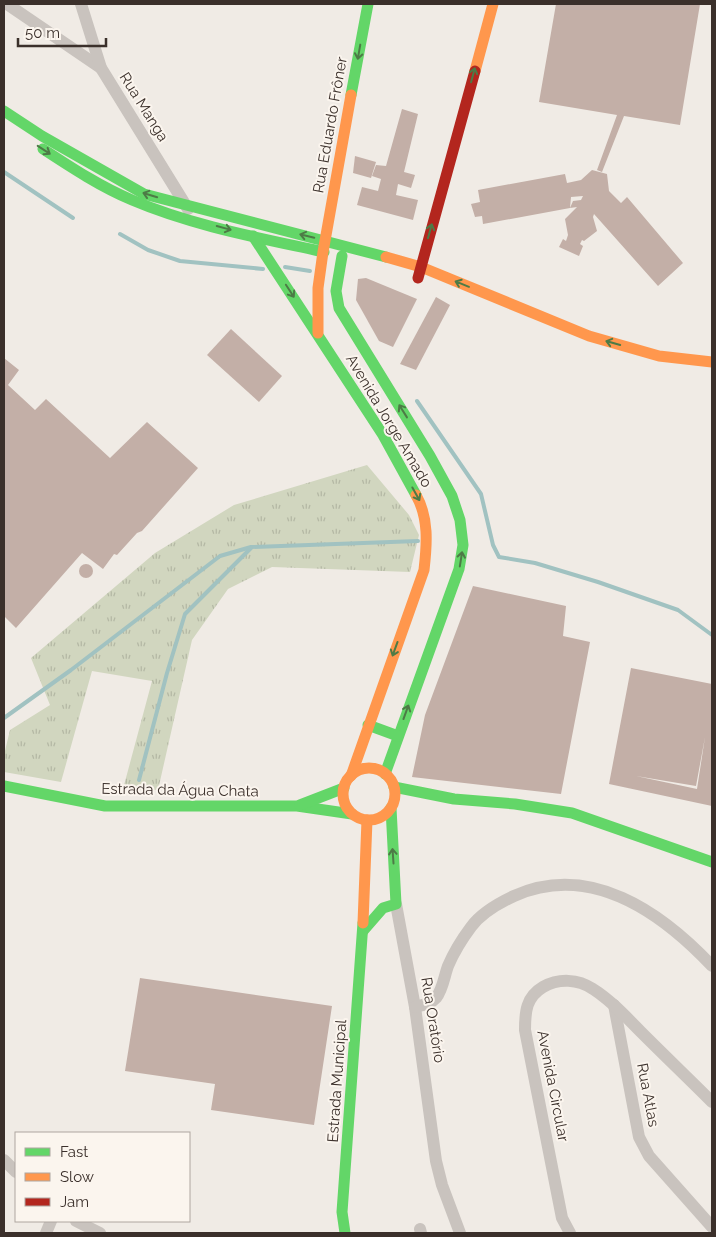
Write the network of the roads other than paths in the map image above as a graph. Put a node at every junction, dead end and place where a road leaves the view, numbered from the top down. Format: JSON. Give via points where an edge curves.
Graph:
{"nodes":[{"id":1,"x":7,"y":4,"type":"edge"},
{"id":2,"x":81,"y":4,"type":"edge"},
{"id":3,"x":368,"y":4,"type":"edge"},
{"id":4,"x":493,"y":4,"type":"edge"},
{"id":5,"x":100,"y":68,"type":"junction"},
{"id":6,"x":4,"y":111,"type":"edge"},
{"id":7,"x":4,"y":123,"type":"edge"},
{"id":8,"x":185,"y":205,"type":"junction"},
{"id":9,"x":195,"y":220,"type":"junction"},
{"id":10,"x":253,"y":236,"type":"junction"},
{"id":11,"x":324,"y":246,"type":"junction"},
{"id":12,"x":342,"y":256,"type":"junction"},
{"id":13,"x":422,"y":276,"type":"junction"},
{"id":14,"x":526,"y":322,"type":"dead end"},
{"id":15,"x":318,"y":333,"type":"junction"},
{"id":16,"x":712,"y":362,"type":"edge"},
{"id":17,"x":712,"y":370,"type":"edge"},
{"id":18,"x":368,"y":725,"type":"junction"},
{"id":19,"x":398,"y":736,"type":"junction"},
{"id":20,"x":385,"y":774,"type":"junction"},
{"id":21,"x":351,"y":776,"type":"junction"},
{"id":22,"x":4,"y":786,"type":"edge"},
{"id":23,"x":394,"y":787,"type":"junction"},
{"id":24,"x":344,"y":788,"type":"junction"},
{"id":25,"x":454,"y":799,"type":"junction"},
{"id":26,"x":399,"y":804,"type":"junction"},
{"id":27,"x":298,"y":806,"type":"junction"},
{"id":28,"x":352,"y":814,"type":"junction"},
{"id":29,"x":367,"y":820,"type":"junction"},
{"id":30,"x":367,"y":850,"type":"junction"},
{"id":31,"x":712,"y":862,"type":"edge"},
{"id":32,"x":384,"y":900,"type":"junction"},
{"id":33,"x":363,"y":931,"type":"junction"},
{"id":34,"x":712,"y":966,"type":"edge"},
{"id":35,"x":614,"y":1005,"type":"junction"},
{"id":36,"x":415,"y":1007,"type":"junction"},
{"id":37,"x":712,"y":1102,"type":"edge"},
{"id":38,"x":4,"y":1160,"type":"edge"},
{"id":39,"x":15,"y":1171,"type":"edge"},
{"id":40,"x":78,"y":1222,"type":"edge"},
{"id":41,"x":712,"y":1227,"type":"edge"},
{"id":42,"x":100,"y":1233,"type":"edge"},
{"id":43,"x":344,"y":1233,"type":"edge"},
{"id":44,"x":460,"y":1233,"type":"edge"},
{"id":45,"x":570,"y":1233,"type":"edge"}],
"edges":[{"from":1,"to":5,"type":"street"},
{"from":2,"to":5,"type":"street","name":"Rua Manga"},
{"from":3,"to":11,"type":"street","name":"Rua Eduardo Frôner","one_way":true},
{"from":13,"to":4,"type":"street","one_way":true},
{"from":5,"to":8,"type":"street","name":"Rua Manga"},
{"from":8,"to":6,"type":"street","one_way":true,"via":[[144,194]]},
{"from":7,"to":9,"type":"street","one_way":true,"via":[[114,191],[165,212]]},
{"from":8,"to":9,"type":"street","name":"Rua Manga"},
{"from":11,"to":8,"type":"street","one_way":true},
{"from":9,"to":10,"type":"street","one_way":true},
{"from":10,"to":11,"type":"street"},
{"from":10,"to":15,"type":"street","name":"Avenida Jorge Amado","one_way":true},
{"from":11,"to":12,"type":"street"},
{"from":11,"to":13,"type":"street"},
{"from":11,"to":15,"type":"street","via":[[318,288]]},
{"from":12,"to":13,"type":"street"},
{"from":19,"to":12,"type":"street","name":"Avenida Jorge Amado","one_way":true,"via":[[459,569],[463,545],[460,520],[452,496],[339,308],[336,291]]},
{"from":16,"to":13,"type":"street","one_way":true,"via":[[659,356],[589,336]]},
{"from":14,"to":17,"type":"street","via":[[619,355]]},
{"from":15,"to":18,"type":"street","name":"Avenida Jorge Amado","one_way":true,"via":[[383,435],[423,508],[425,520],[424,570]]},
{"from":18,"to":19,"type":"street"},
{"from":18,"to":21,"type":"street","name":"Avenida Jorge Amado"},
{"from":19,"to":20,"type":"street","name":"Avenida Jorge Amado"},
{"from":20,"to":21,"type":"street","via":[[372,769],[357,771]]},
{"from":20,"to":23,"type":"street"},
{"from":21,"to":24,"type":"street"},
{"from":22,"to":27,"type":"street","name":"Estrada da Água Chata","via":[[105,806]]},
{"from":23,"to":25,"type":"street"},
{"from":23,"to":26,"type":"street"},
{"from":24,"to":27,"type":"street","name":"Estrada da Água Chata"},
{"from":24,"to":28,"type":"street","via":[[343,798]]},
{"from":25,"to":26,"type":"street"},
{"from":25,"to":31,"type":"street","via":[[572,813]]},
{"from":26,"to":29,"type":"street","via":[[381,817]]},
{"from":32,"to":26,"type":"street","name":"Rua Oratório","one_way":true},
{"from":27,"to":28,"type":"street","name":"Estrada da Água Chata"},
{"from":28,"to":29,"type":"street"},
{"from":29,"to":30,"type":"street","name":"Estrada Municipal"},
{"from":30,"to":32,"type":"street"},
{"from":30,"to":33,"type":"street","name":"Estrada Municipal"},
{"from":32,"to":33,"type":"street","via":[[379,912]]},
{"from":32,"to":36,"type":"street","name":"Rua Oratório"},
{"from":33,"to":43,"type":"street","name":"Estrada Municipal","via":[[342,1212]]},
{"from":34,"to":36,"type":"street","via":[[657,917],[632,902],[589,887],[550,885],[528,890],[486,912],[457,947],[435,999]]},
{"from":35,"to":37,"type":"street","name":"Avenida Circular"},
{"from":35,"to":41,"type":"street","name":"Rua Atlas","via":[[639,1137],[649,1156]]},
{"from":35,"to":45,"type":"street","name":"Avenida Circular","via":[[593,989],[564,980],[551,982],[538,990],[529,999],[525,1012],[525,1030],[562,1218]]},
{"from":36,"to":44,"type":"street","name":"Rua Oratório","via":[[436,1161]]},
{"from":38,"to":39,"type":"street"},
{"from":40,"to":42,"type":"street"}]}
